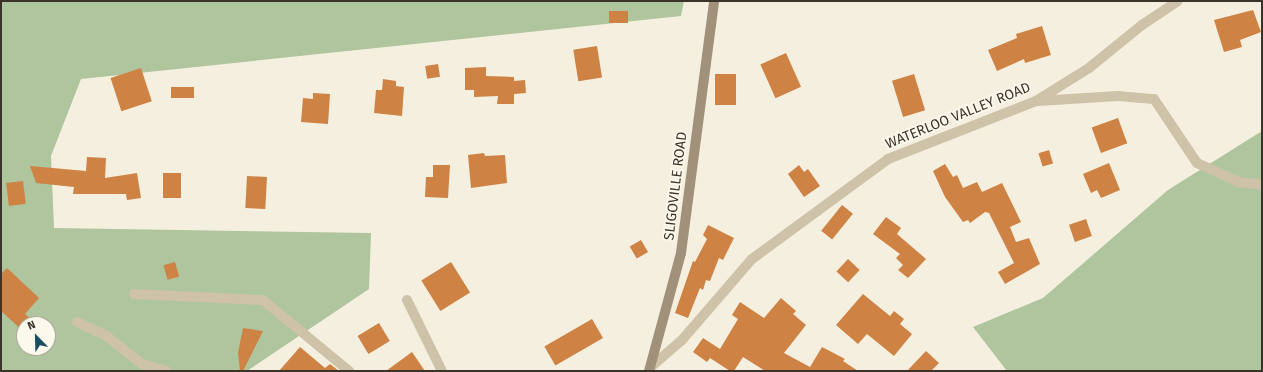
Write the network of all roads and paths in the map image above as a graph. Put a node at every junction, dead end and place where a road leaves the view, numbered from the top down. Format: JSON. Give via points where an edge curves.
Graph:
{"nodes":[{"id":1,"x":714,"y":1,"type":"edge"},
{"id":2,"x":1178,"y":1,"type":"edge"},
{"id":3,"x":1036,"y":101,"type":"junction"},
{"id":4,"x":1262,"y":186,"type":"edge"},
{"id":5,"x":134,"y":294,"type":"dead end"},
{"id":6,"x":406,"y":300,"type":"dead end"},
{"id":7,"x":77,"y":322,"type":"dead end"},
{"id":8,"x":651,"y":368,"type":"edge"},
{"id":9,"x":166,"y":371,"type":"edge"},
{"id":10,"x":349,"y":371,"type":"edge"},
{"id":11,"x":442,"y":371,"type":"edge"}],
"edges":[{"from":1,"to":8,"type":"street","name":"SLIGOVILLE ROAD","via":[[682,253]]},
{"from":2,"to":3,"type":"street","name":"WATERLOO VALLEY ROAD","via":[[1142,25],[1089,68]]},
{"from":3,"to":4,"type":"street","via":[[1118,96],[1154,99],[1197,163],[1239,182]]},
{"from":3,"to":8,"type":"street","name":"WATERLOO VALLEY ROAD","via":[[888,159],[752,259],[682,340]]},
{"from":5,"to":10,"type":"street","via":[[262,300]]},
{"from":6,"to":11,"type":"street"},
{"from":7,"to":9,"type":"street","via":[[105,335],[142,364]]}]}
